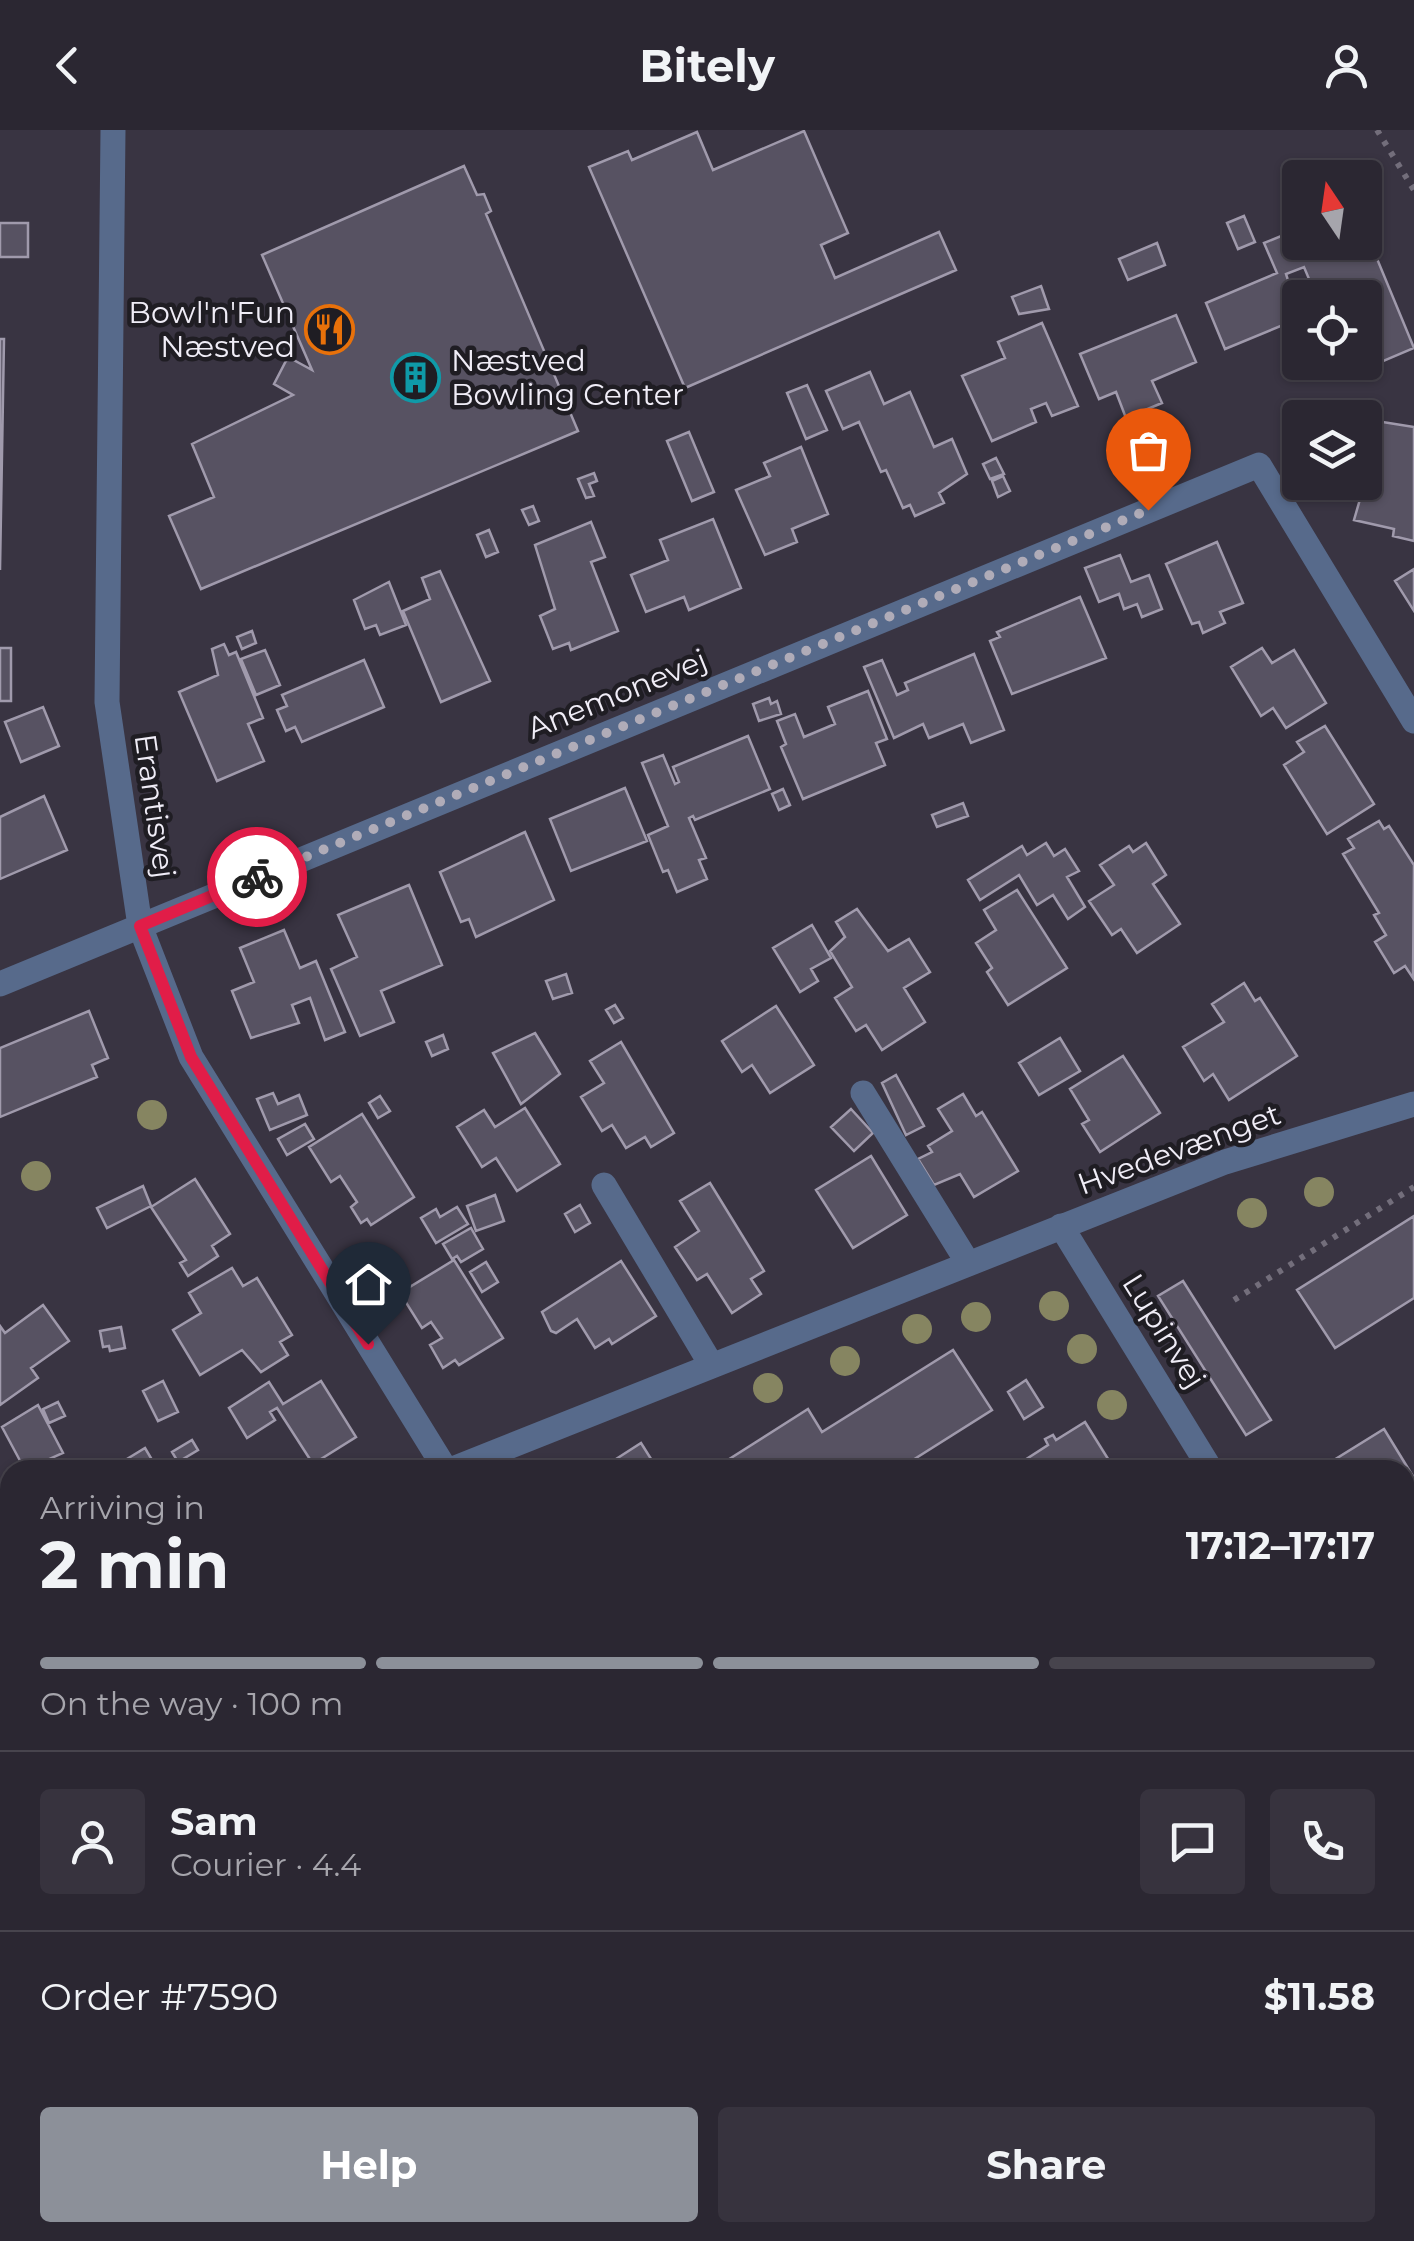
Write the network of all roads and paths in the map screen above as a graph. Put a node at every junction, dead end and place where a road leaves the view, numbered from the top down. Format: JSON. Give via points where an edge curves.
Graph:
{"nodes":[{"id":1,"x":113,"y":130,"type":"edge"},
{"id":2,"x":1377,"y":130,"type":"edge"},
{"id":3,"x":1414,"y":190,"type":"edge"},
{"id":4,"x":1414,"y":721,"type":"edge"},
{"id":5,"x":140,"y":926,"type":"junction"},
{"id":6,"x":0,"y":984,"type":"edge"},
{"id":7,"x":863,"y":1093,"type":"dead end"},
{"id":8,"x":1414,"y":1104,"type":"edge"},
{"id":9,"x":604,"y":1185,"type":"dead end"},
{"id":10,"x":1414,"y":1186,"type":"edge"},
{"id":11,"x":1061,"y":1226,"type":"junction"},
{"id":12,"x":968,"y":1263,"type":"junction"},
{"id":13,"x":1234,"y":1300,"type":"dead end"},
{"id":14,"x":712,"y":1366,"type":"junction"},
{"id":15,"x":442,"y":1460,"type":"edge"},
{"id":16,"x":473,"y":1460,"type":"edge"},
{"id":17,"x":1205,"y":1460,"type":"edge"}],
"edges":[{"from":1,"to":5,"type":"street","name":"Erantisvej","via":[[107,702]]},
{"from":2,"to":3,"type":"path"},
{"from":4,"to":5,"type":"street","name":"Anemonevej","via":[[1259,465]]},
{"from":5,"to":6,"type":"street","name":"Anemonevej"},
{"from":5,"to":15,"type":"street","name":"Erantisvej","via":[[191,1057]]},
{"from":7,"to":12,"type":"street"},
{"from":8,"to":11,"type":"street","name":"Hvedevænget","via":[[1225,1162]]},
{"from":9,"to":14,"type":"street"},
{"from":10,"to":13,"type":"path"},
{"from":11,"to":12,"type":"street","name":"Hvedevænget"},
{"from":11,"to":17,"type":"street","name":"Lupinvej"},
{"from":12,"to":14,"type":"street","name":"Hvedevænget"},
{"from":14,"to":16,"type":"street","name":"Hvedevænget"}]}
